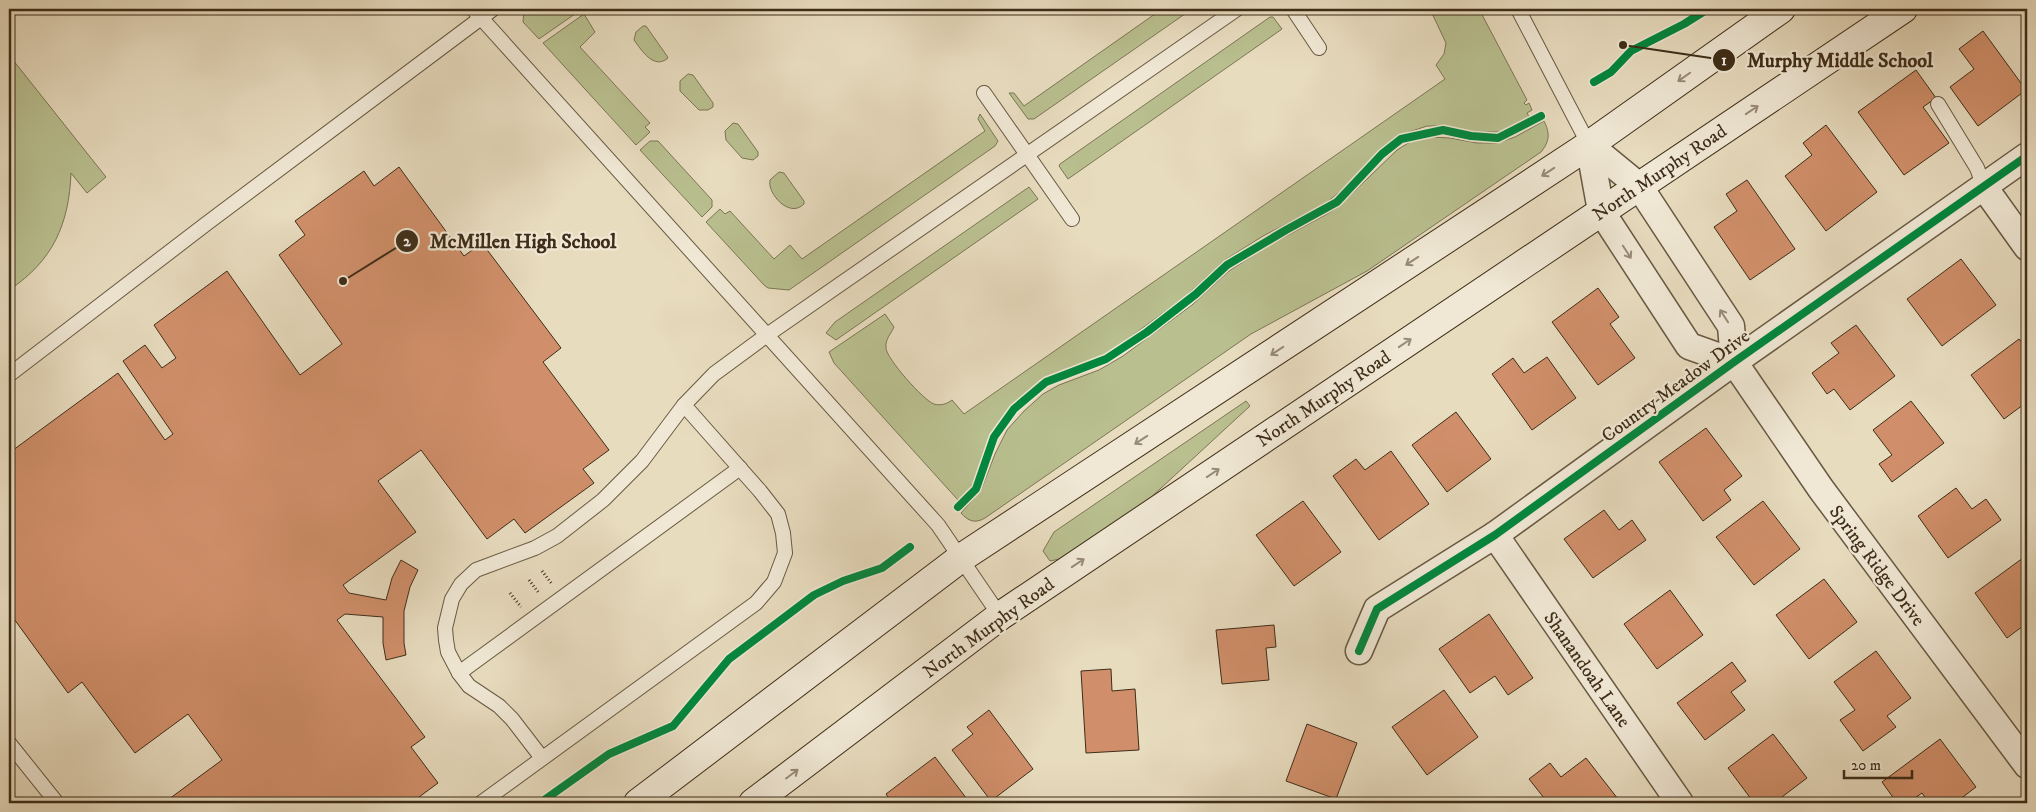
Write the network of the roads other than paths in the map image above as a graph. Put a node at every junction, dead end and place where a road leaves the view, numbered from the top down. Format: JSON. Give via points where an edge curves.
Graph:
{"nodes":[{"id":1,"x":493,"y":9,"type":"edge"},
{"id":2,"x":1237,"y":9,"type":"edge"},
{"id":3,"x":1293,"y":9,"type":"edge"},
{"id":4,"x":1518,"y":9,"type":"edge"},
{"id":5,"x":1781,"y":9,"type":"edge"},
{"id":6,"x":1903,"y":9,"type":"edge"},
{"id":7,"x":477,"y":13,"type":"edge"},
{"id":8,"x":1319,"y":48,"type":"dead end"},
{"id":9,"x":984,"y":93,"type":"dead end"},
{"id":10,"x":1938,"y":104,"type":"dead end"},
{"id":11,"x":1589,"y":145,"type":"junction"},
{"id":12,"x":1027,"y":154,"type":"junction"},
{"id":13,"x":2027,"y":156,"type":"edge"},
{"id":14,"x":1638,"y":186,"type":"junction"},
{"id":15,"x":1984,"y":187,"type":"junction"},
{"id":16,"x":1601,"y":211,"type":"junction"},
{"id":17,"x":1072,"y":219,"type":"dead end"},
{"id":18,"x":2027,"y":247,"type":"edge"},
{"id":19,"x":767,"y":335,"type":"junction"},
{"id":20,"x":1734,"y":362,"type":"junction"},
{"id":21,"x":9,"y":375,"type":"edge"},
{"id":22,"x":684,"y":405,"type":"junction"},
{"id":23,"x":740,"y":468,"type":"junction"},
{"id":24,"x":1495,"y":534,"type":"junction"},
{"id":25,"x":961,"y":558,"type":"junction"},
{"id":26,"x":1000,"y":616,"type":"junction"},
{"id":27,"x":1359,"y":651,"type":"dead end"},
{"id":28,"x":459,"y":673,"type":"junction"},
{"id":29,"x":9,"y":743,"type":"edge"},
{"id":30,"x":542,"y":758,"type":"junction"},
{"id":31,"x":2027,"y":765,"type":"edge"},
{"id":32,"x":57,"y":803,"type":"edge"},
{"id":33,"x":481,"y":803,"type":"edge"},
{"id":34,"x":638,"y":803,"type":"edge"},
{"id":35,"x":753,"y":803,"type":"edge"},
{"id":36,"x":1680,"y":803,"type":"edge"}],
"edges":[{"from":1,"to":7,"type":"lane"},
{"from":2,"to":12,"type":"lane"},
{"from":3,"to":8,"type":"lane"},
{"from":4,"to":11,"type":"lane"},
{"from":5,"to":11,"type":"main road","one_way":true},
{"from":14,"to":6,"type":"main road","name":"North Murphy Road","one_way":true},
{"from":7,"to":19,"type":"lane"},
{"from":7,"to":21,"type":"lane"},
{"from":9,"to":12,"type":"lane"},
{"from":10,"to":15,"type":"lane","via":[[1977,168]]},
{"from":11,"to":14,"type":"street","name":"Spring Ridge Drive"},
{"from":11,"to":16,"type":"street"},
{"from":11,"to":25,"type":"main road","one_way":true},
{"from":12,"to":17,"type":"lane"},
{"from":12,"to":19,"type":"lane"},
{"from":13,"to":15,"type":"street","name":"Country Meadow Drive"},
{"from":14,"to":16,"type":"main road","name":"North Murphy Road"},
{"from":20,"to":14,"type":"street","name":"Spring Ridge Drive","one_way":true,"via":[[1731,326]]},
{"from":15,"to":18,"type":"street"},
{"from":15,"to":20,"type":"street","name":"Country Meadow Drive"},
{"from":16,"to":20,"type":"street","one_way":true,"via":[[1689,346]]},
{"from":26,"to":16,"type":"main road","name":"North Murphy Road","one_way":true},
{"from":19,"to":22,"type":"lane","via":[[714,374]]},
{"from":19,"to":25,"type":"lane","via":[[938,525]]},
{"from":20,"to":24,"type":"street","name":"Country Meadow Drive"},
{"from":20,"to":31,"type":"street","name":"Spring Ridge Drive","via":[[1822,489]]},
{"from":22,"to":23,"type":"lane"},
{"from":22,"to":28,"type":"lane","via":[[642,462],[596,506],[557,536],[476,570],[461,584],[452,599],[445,628],[448,652]]},
{"from":23,"to":28,"type":"lane"},
{"from":23,"to":30,"type":"lane","via":[[778,514],[783,533],[785,553],[770,587],[756,603]]},
{"from":24,"to":27,"type":"street","name":"Country Meadow Drive","via":[[1377,609]]},
{"from":24,"to":36,"type":"street","name":"Shanandoah Lane"},
{"from":25,"to":26,"type":"lane"},
{"from":25,"to":34,"type":"main road"},
{"from":35,"to":26,"type":"main road","name":"North Murphy Road","one_way":true},
{"from":28,"to":30,"type":"lane","via":[[469,686],[500,706]]},
{"from":29,"to":32,"type":"lane"},
{"from":30,"to":33,"type":"lane"}]}
